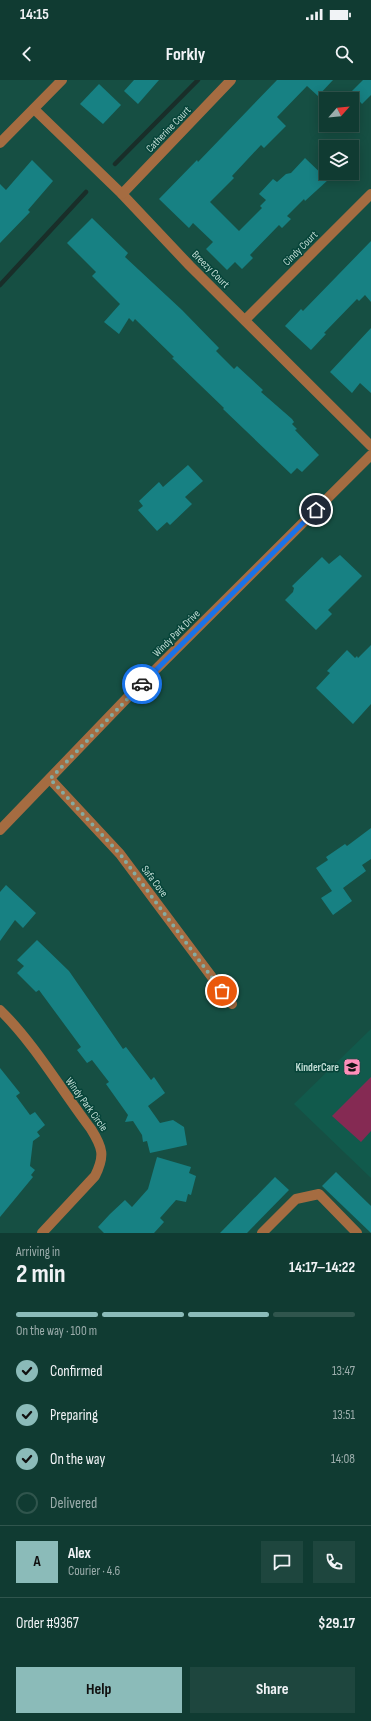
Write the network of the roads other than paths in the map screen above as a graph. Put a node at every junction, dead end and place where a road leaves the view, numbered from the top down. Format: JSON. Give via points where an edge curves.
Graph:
{"nodes":[{"id":1,"x":62,"y":80,"type":"edge"},
{"id":2,"x":231,"y":80,"type":"edge"},
{"id":3,"x":34,"y":109,"type":"junction"},
{"id":4,"x":0,"y":143,"type":"edge"},
{"id":5,"x":122,"y":194,"type":"junction"},
{"id":6,"x":371,"y":194,"type":"edge"},
{"id":7,"x":245,"y":320,"type":"junction"},
{"id":8,"x":371,"y":446,"type":"edge"},
{"id":9,"x":371,"y":455,"type":"edge"},
{"id":10,"x":50,"y":779,"type":"junction"},
{"id":11,"x":0,"y":830,"type":"edge"},
{"id":12,"x":232,"y":1004,"type":"dead end"},
{"id":13,"x":0,"y":1010,"type":"edge"},
{"id":14,"x":42,"y":1233,"type":"edge"},
{"id":15,"x":262,"y":1233,"type":"edge"},
{"id":16,"x":357,"y":1233,"type":"edge"}],
"edges":[{"from":1,"to":3,"type":"street"},
{"from":2,"to":5,"type":"street","name":"Catherine Court"},
{"from":3,"to":4,"type":"street"},
{"from":3,"to":5,"type":"street","name":"Breezy Court"},
{"from":5,"to":7,"type":"street","name":"Breezy Court"},
{"from":6,"to":7,"type":"street","name":"Cindy Court"},
{"from":7,"to":8,"type":"street","name":"Breezy Court"},
{"from":9,"to":10,"type":"street","name":"Windy Park Drive"},
{"from":10,"to":11,"type":"street","name":"Windy Park Drive"},
{"from":10,"to":12,"type":"street","name":"Safa Cove","via":[[120,854]]},
{"from":13,"to":14,"type":"street","name":"Windy Park Circle","via":[[29,1042],[91,1129],[102,1155],[95,1176]]},
{"from":15,"to":16,"type":"street","via":[[296,1199],[319,1194]]}]}
